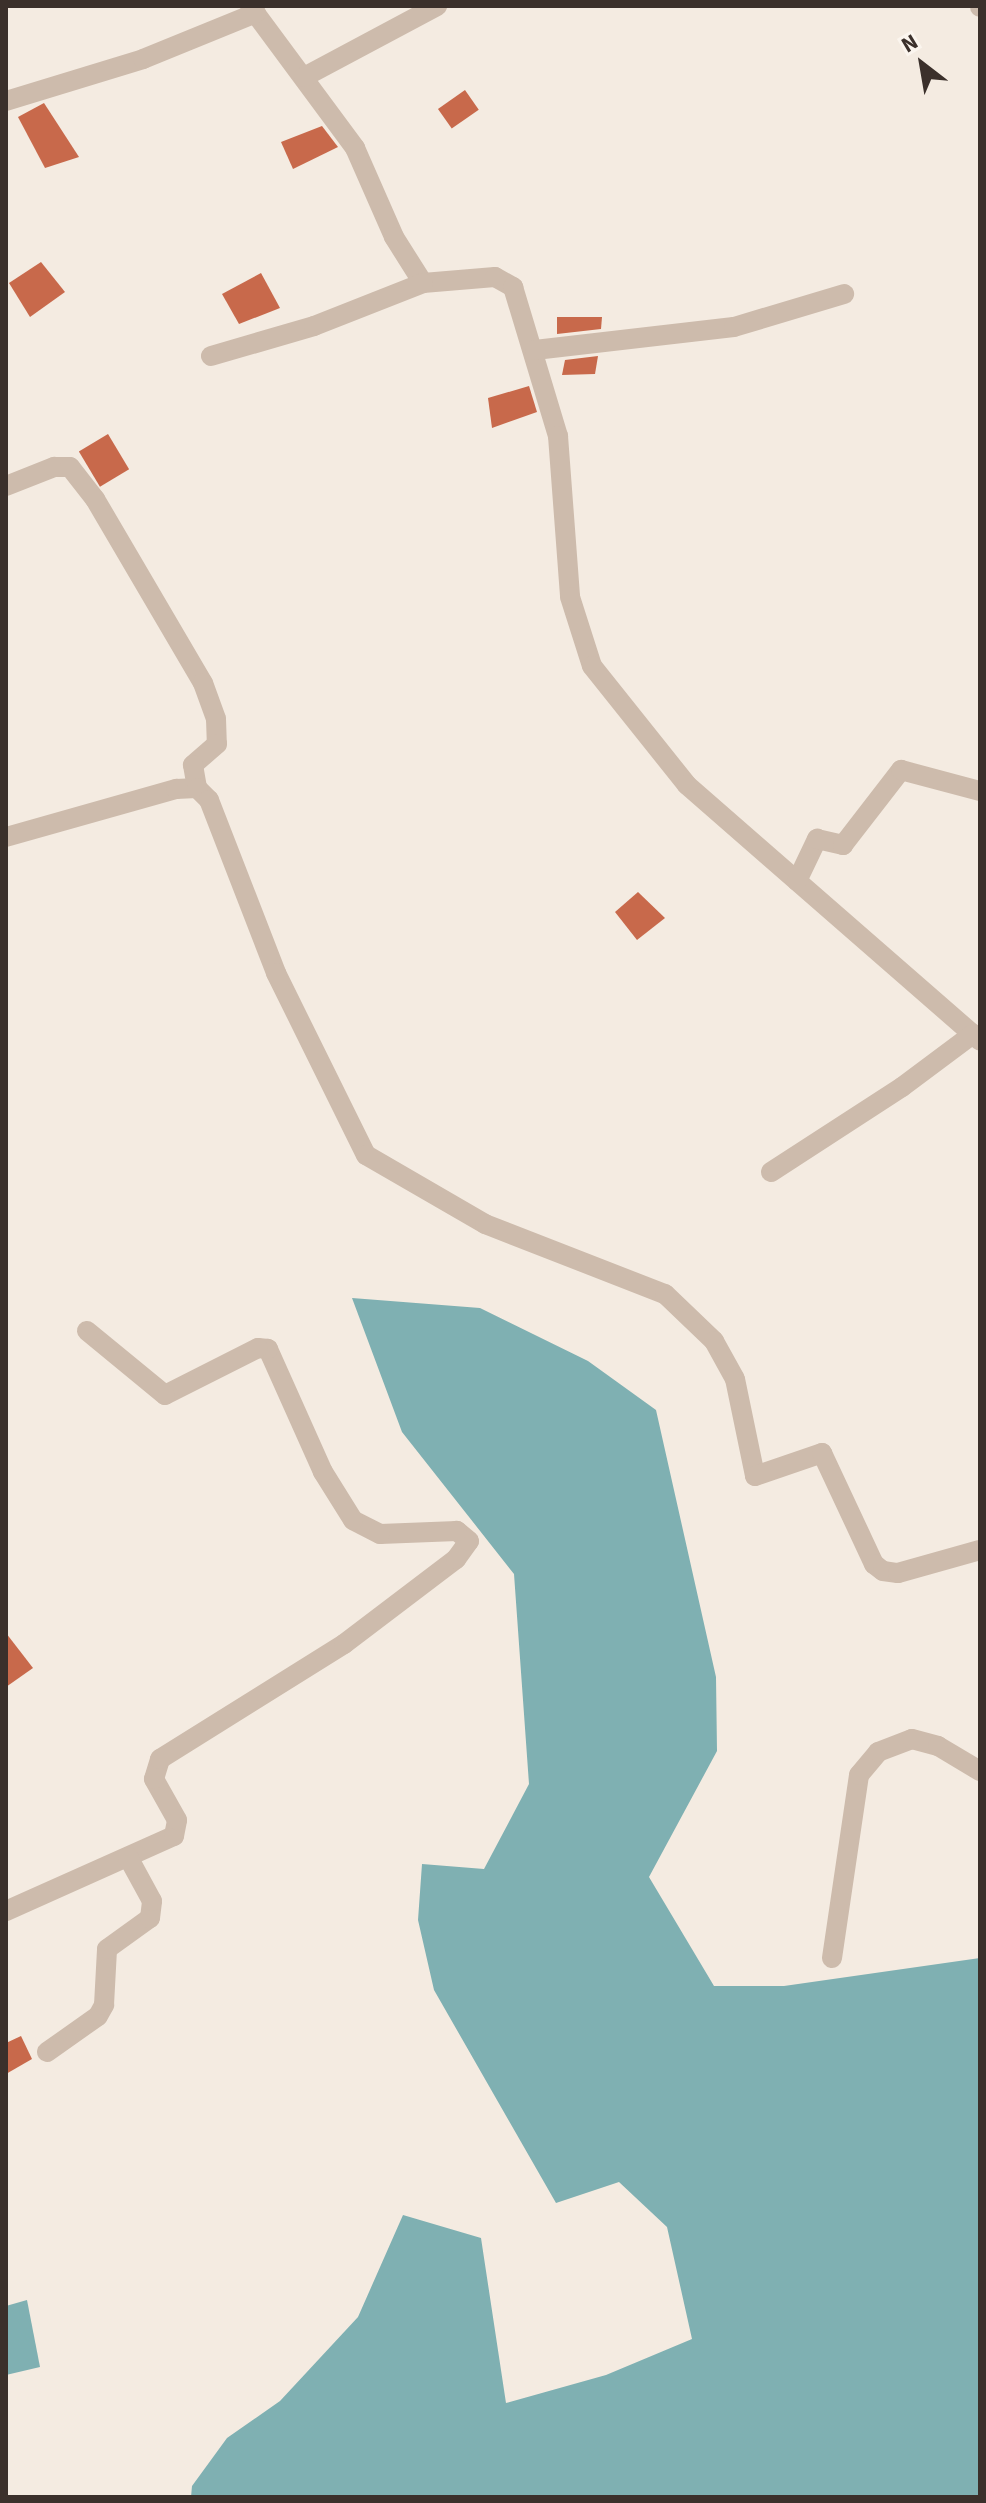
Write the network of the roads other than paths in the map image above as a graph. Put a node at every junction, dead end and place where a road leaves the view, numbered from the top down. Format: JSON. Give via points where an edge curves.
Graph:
{"nodes":[{"id":1,"x":437,"y":6,"type":"edge"},
{"id":2,"x":253,"y":10,"type":"edge"},
{"id":3,"x":304,"y":77,"type":"junction"},
{"id":4,"x":6,"y":101,"type":"edge"},
{"id":5,"x":423,"y":283,"type":"junction"},
{"id":6,"x":844,"y":294,"type":"dead end"},
{"id":7,"x":535,"y":350,"type":"junction"},
{"id":8,"x":211,"y":356,"type":"dead end"},
{"id":9,"x":6,"y":486,"type":"edge"},
{"id":10,"x":197,"y":788,"type":"junction"},
{"id":11,"x":980,"y":791,"type":"edge"},
{"id":12,"x":6,"y":837,"type":"edge"},
{"id":13,"x":797,"y":881,"type":"junction"},
{"id":14,"x":977,"y":1037,"type":"edge"},
{"id":15,"x":771,"y":1172,"type":"dead end"},
{"id":16,"x":87,"y":1331,"type":"dead end"},
{"id":17,"x":980,"y":1550,"type":"edge"},
{"id":18,"x":980,"y":1771,"type":"edge"},
{"id":19,"x":128,"y":1857,"type":"junction"},
{"id":20,"x":6,"y":1911,"type":"edge"},
{"id":21,"x":832,"y":1958,"type":"dead end"},
{"id":22,"x":47,"y":2052,"type":"dead end"}],
"edges":[{"from":1,"to":3,"type":"street"},
{"from":2,"to":3,"type":"street"},
{"from":2,"to":4,"type":"street","via":[[143,59]]},
{"from":3,"to":5,"type":"street","via":[[355,148],[394,237]]},
{"from":5,"to":7,"type":"street","via":[[495,277],[513,287]]},
{"from":5,"to":8,"type":"street","via":[[314,326]]},
{"from":6,"to":7,"type":"street","via":[[734,327]]},
{"from":7,"to":13,"type":"street","via":[[558,436],[570,597],[592,666],[687,785]]},
{"from":9,"to":10,"type":"street","via":[[54,467],[70,467],[95,499],[203,683],[216,719],[217,744],[193,765]]},
{"from":10,"to":12,"type":"street","via":[[176,789]]},
{"from":10,"to":17,"type":"street","via":[[209,800],[276,973],[366,1155],[485,1224],[665,1294],[714,1341],[735,1379],[755,1476],[822,1453],[874,1564],[883,1571],[898,1573]]},
{"from":11,"to":13,"type":"street","via":[[901,770],[843,845],[817,839]]},
{"from":13,"to":14,"type":"street"},
{"from":14,"to":15,"type":"street"},
{"from":16,"to":19,"type":"street","via":[[165,1395],[258,1348],[268,1349],[275,1354],[323,1472],[353,1520],[380,1534],[457,1531],[469,1541],[456,1559],[344,1644],[160,1759],[154,1779],[178,1829]]},
{"from":18,"to":21,"type":"street","via":[[938,1746],[912,1739],[878,1752],[859,1775]]},
{"from":19,"to":20,"type":"street"},
{"from":19,"to":22,"type":"street","via":[[152,1901],[150,1918],[107,1949],[104,2005],[98,2016]]}]}
